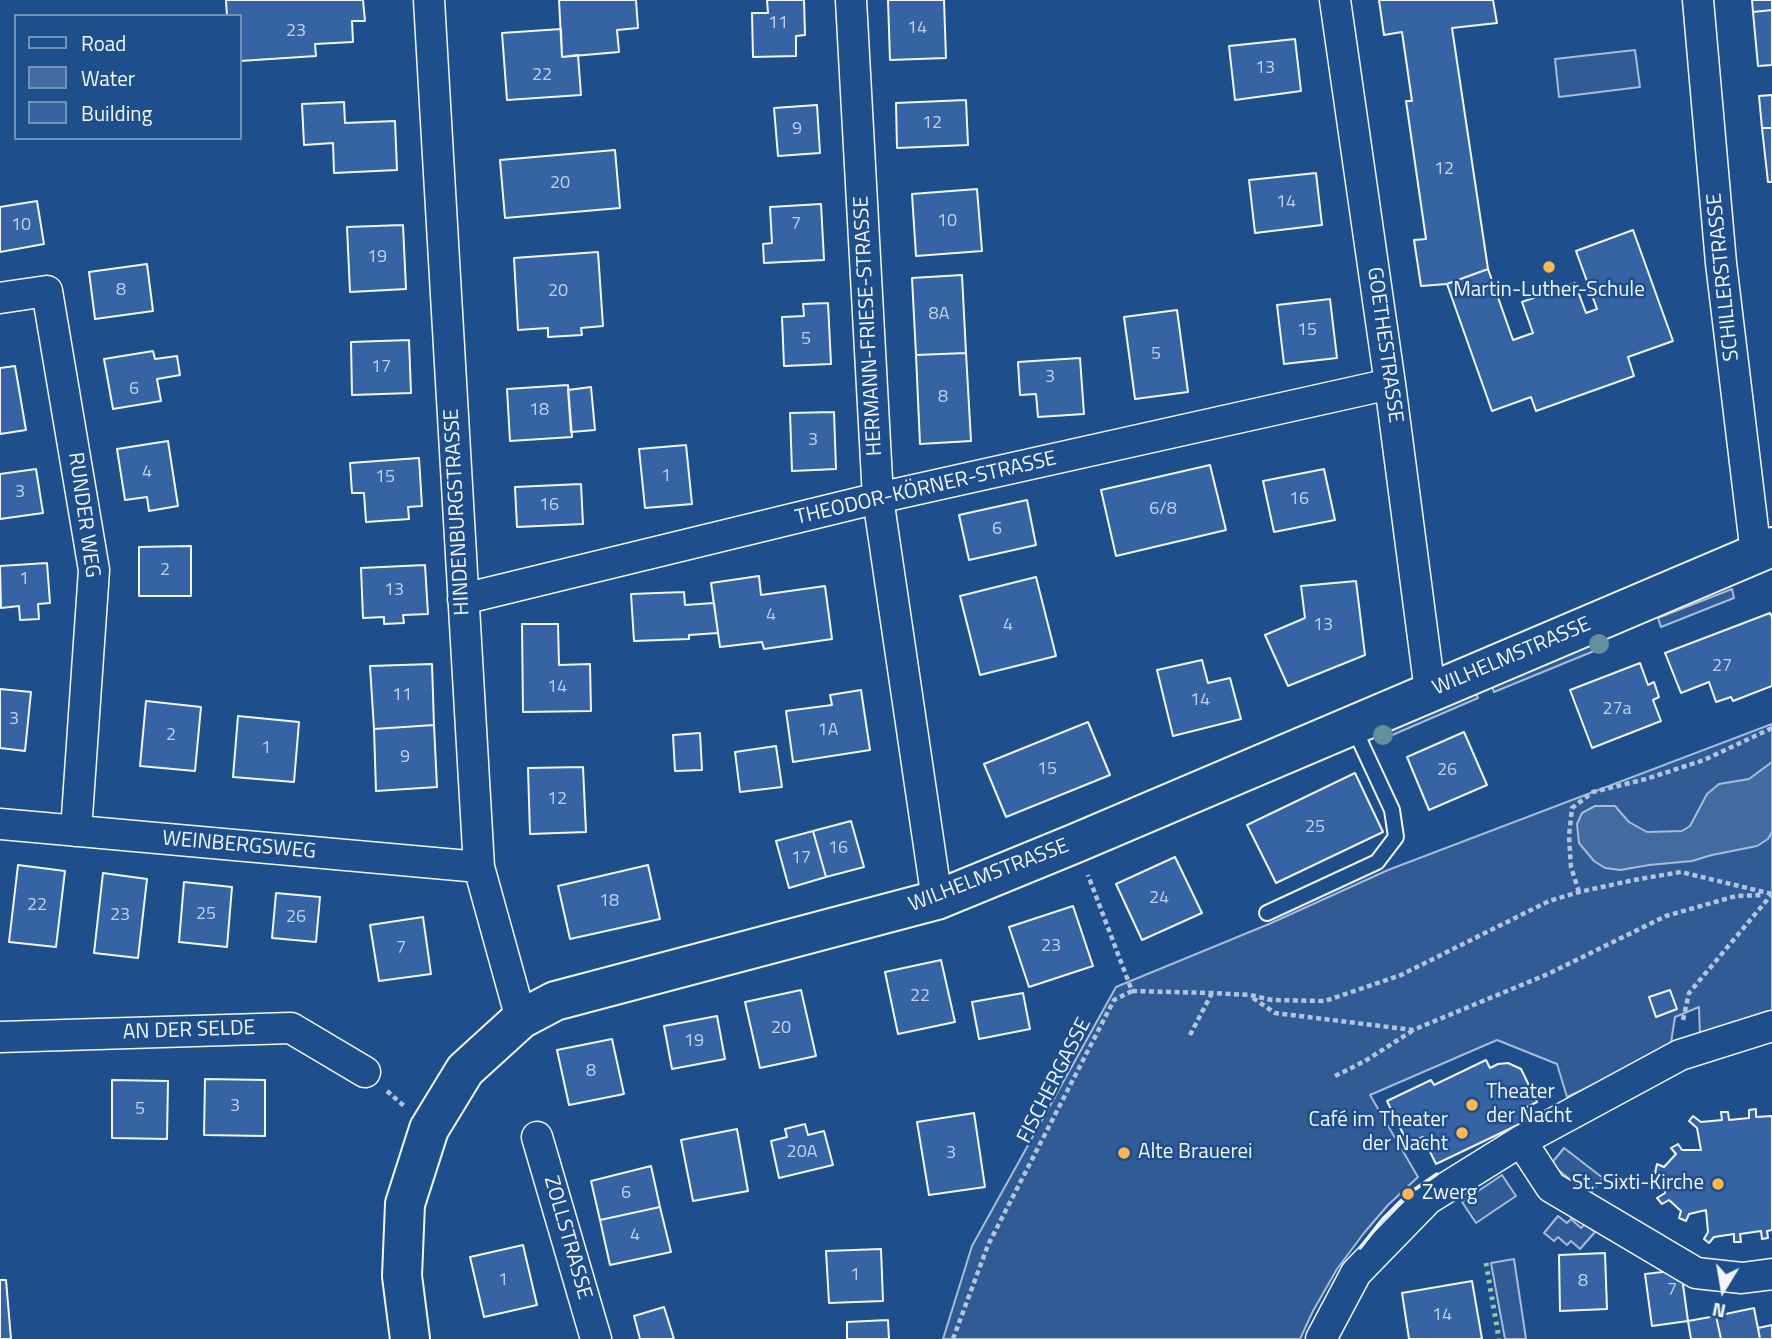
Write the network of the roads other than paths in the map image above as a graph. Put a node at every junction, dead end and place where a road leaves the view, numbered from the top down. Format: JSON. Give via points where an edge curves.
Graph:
{"nodes":[{"id":1,"x":429,"y":0,"type":"edge"},
{"id":2,"x":851,"y":0,"type":"edge"},
{"id":3,"x":1335,"y":0,"type":"edge"},
{"id":4,"x":1698,"y":0,"type":"edge"},
{"id":5,"x":0,"y":298,"type":"edge"},
{"id":6,"x":1390,"y":384,"type":"junction"},
{"id":7,"x":878,"y":498,"type":"junction"},
{"id":8,"x":1764,"y":550,"type":"edge"},
{"id":9,"x":463,"y":599,"type":"junction"},
{"id":10,"x":1430,"y":691,"type":"junction"},
{"id":11,"x":1353,"y":724,"type":"junction"},
{"id":12,"x":0,"y":824,"type":"edge"},
{"id":13,"x":76,"y":831,"type":"junction"},
{"id":14,"x":479,"y":867,"type":"junction"},
{"id":15,"x":937,"y":900,"type":"junction"},
{"id":16,"x":1267,"y":914,"type":"dead end"},
{"id":17,"x":521,"y":1019,"type":"junction"},
{"id":18,"x":1772,"y":1026,"type":"edge"},
{"id":19,"x":0,"y":1037,"type":"edge"},
{"id":20,"x":365,"y":1072,"type":"road end"},
{"id":21,"x":537,"y":1137,"type":"dead end"},
{"id":22,"x":1521,"y":1141,"type":"junction"},
{"id":23,"x":1772,"y":1274,"type":"edge"},
{"id":24,"x":410,"y":1339,"type":"edge"},
{"id":25,"x":596,"y":1339,"type":"edge"},
{"id":26,"x":1321,"y":1339,"type":"edge"}],
"edges":[{"from":1,"to":9,"type":"street","name":"HINDENBURGSTRASSE"},
{"from":2,"to":7,"type":"street","name":"HERMANN-FRIESE-STRASSE"},
{"from":3,"to":6,"type":"street","name":"GOETHESTRASSE"},
{"from":4,"to":8,"type":"street","name":"SCHILLERSTRASSE","via":[[1721,263]]},
{"from":5,"to":13,"type":"street","name":"RUNDER WEG","via":[[47,290],[94,570]]},
{"from":6,"to":7,"type":"street","name":"THEODOR-KÖRNER-STRASSE"},
{"from":6,"to":10,"type":"street","name":"GOETHESTRASSE"},
{"from":7,"to":9,"type":"street","name":"THEODOR-KÖRNER-STRASSE"},
{"from":7,"to":15,"type":"street","name":"HERMANN-FRIESE-STRASSE"},
{"from":8,"to":10,"type":"street","name":"WILHELMSTRASSE"},
{"from":9,"to":14,"type":"street","name":"HINDENBURGSTRASSE"},
{"from":10,"to":11,"type":"street","name":"WILHELMSTRASSE"},
{"from":11,"to":15,"type":"street","name":"WILHELMSTRASSE"},
{"from":11,"to":16,"type":"lane","via":[[1392,810],[1396,837],[1377,862]]},
{"from":12,"to":13,"type":"street","name":"WEINBERGSWEG"},
{"from":13,"to":14,"type":"street","name":"WEINBERGSWEG"},
{"from":14,"to":17,"type":"street","name":"HINDENBURGSTRASSE"},
{"from":15,"to":17,"type":"street","name":"WILHELMSTRASSE","via":[[555,1002]]},
{"from":17,"to":24,"type":"street","name":"WILHELMSTRASSE","via":[[466,1070],[429,1129],[405,1204],[402,1276]]},
{"from":18,"to":22,"type":"street","via":[[1680,1055]]},
{"from":19,"to":20,"type":"street","name":"AN DER SELDE","via":[[291,1028]]},
{"from":21,"to":25,"type":"street","name":"ZOLLSTRASSE"},
{"from":22,"to":23,"type":"street","via":[[1551,1187],[1696,1273],[1742,1279]]},
{"from":22,"to":26,"type":"street","via":[[1428,1199],[1356,1273]]}]}
